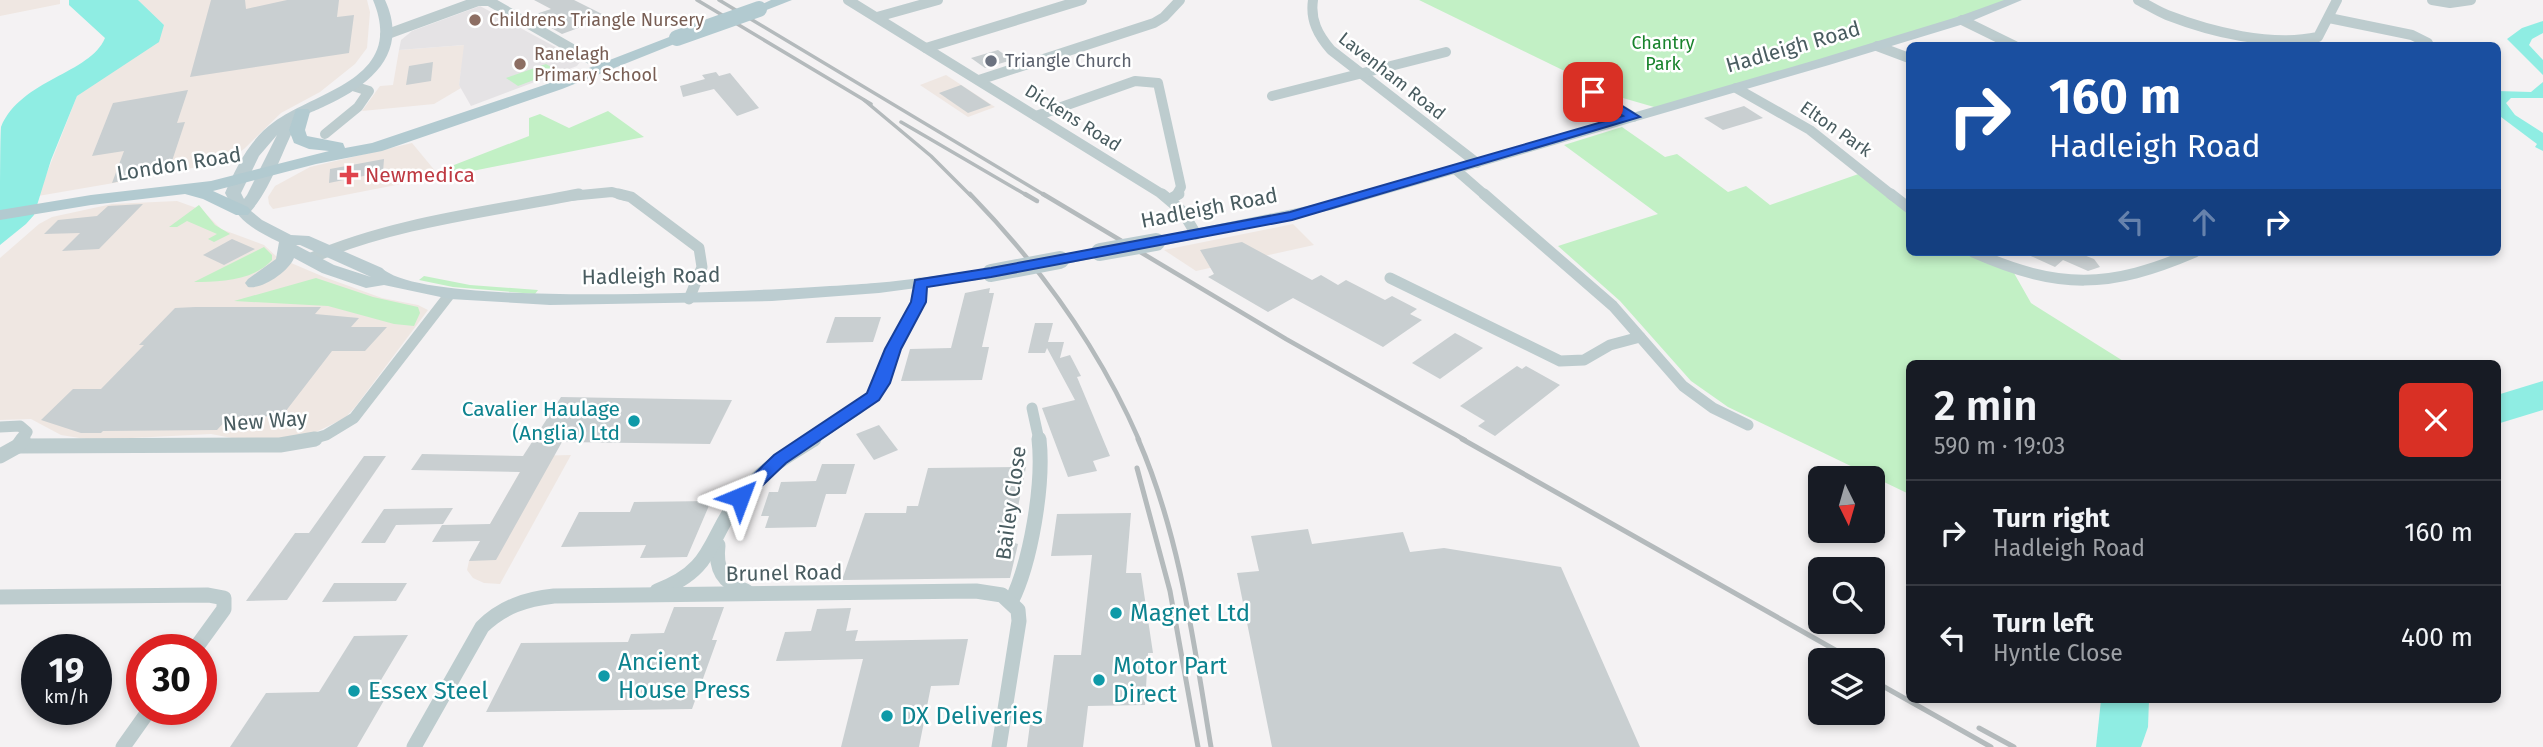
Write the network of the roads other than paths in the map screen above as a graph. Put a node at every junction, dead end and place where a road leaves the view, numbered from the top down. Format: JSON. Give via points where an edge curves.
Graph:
{"nodes":[{"id":1,"x":379,"y":0,"type":"edge"},
{"id":2,"x":785,"y":0,"type":"edge"},
{"id":3,"x":848,"y":0,"type":"edge"},
{"id":4,"x":937,"y":0,"type":"edge"},
{"id":5,"x":1082,"y":0,"type":"edge"},
{"id":6,"x":1180,"y":0,"type":"edge"},
{"id":7,"x":1313,"y":0,"type":"edge"},
{"id":8,"x":2016,"y":0,"type":"edge"},
{"id":9,"x":2142,"y":0,"type":"edge"},
{"id":10,"x":2337,"y":0,"type":"edge"},
{"id":11,"x":2432,"y":0,"type":"edge"},
{"id":12,"x":2471,"y":0,"type":"edge"},
{"id":13,"x":877,"y":18,"type":"junction"},
{"id":14,"x":2329,"y":18,"type":"junction"},
{"id":15,"x":1962,"y":20,"type":"junction"},
{"id":16,"x":385,"y":35,"type":"junction"},
{"id":17,"x":2007,"y":42,"type":"edge"},
{"id":18,"x":2295,"y":42,"type":"edge"},
{"id":19,"x":2308,"y":42,"type":"edge"},
{"id":20,"x":2426,"y":42,"type":"edge"},
{"id":21,"x":1877,"y":46,"type":"junction"},
{"id":22,"x":926,"y":48,"type":"junction"},
{"id":23,"x":1446,"y":52,"type":"dead end"},
{"id":24,"x":1906,"y":57,"type":"edge"},
{"id":25,"x":598,"y":68,"type":"junction"},
{"id":26,"x":1361,"y":74,"type":"junction"},
{"id":27,"x":979,"y":80,"type":"junction"},
{"id":28,"x":353,"y":86,"type":"junction"},
{"id":29,"x":1736,"y":88,"type":"junction"},
{"id":30,"x":1571,"y":92,"type":"dead end"},
{"id":31,"x":1272,"y":96,"type":"dead end"},
{"id":32,"x":299,"y":115,"type":"junction"},
{"id":33,"x":1036,"y":116,"type":"junction"},
{"id":34,"x":1633,"y":117,"type":"junction"},
{"id":35,"x":403,"y":138,"type":"junction"},
{"id":36,"x":331,"y":141,"type":"junction"},
{"id":37,"x":1477,"y":163,"type":"junction"},
{"id":38,"x":270,"y":164,"type":"junction"},
{"id":39,"x":1455,"y":169,"type":"junction"},
{"id":40,"x":242,"y":173,"type":"junction"},
{"id":41,"x":185,"y":190,"type":"junction"},
{"id":42,"x":1170,"y":199,"type":"junction"},
{"id":43,"x":44,"y":204,"type":"junction"},
{"id":44,"x":1906,"y":206,"type":"edge"},
{"id":45,"x":0,"y":208,"type":"edge"},
{"id":46,"x":242,"y":211,"type":"junction"},
{"id":47,"x":0,"y":215,"type":"edge"},
{"id":48,"x":1196,"y":234,"type":"junction"},
{"id":49,"x":288,"y":244,"type":"junction"},
{"id":50,"x":1983,"y":256,"type":"edge"},
{"id":51,"x":2184,"y":256,"type":"edge"},
{"id":52,"x":322,"y":258,"type":"junction"},
{"id":53,"x":1390,"y":278,"type":"dead end"},
{"id":54,"x":254,"y":283,"type":"dead end"},
{"id":55,"x":920,"y":283,"type":"junction"},
{"id":56,"x":450,"y":294,"type":"junction"},
{"id":57,"x":689,"y":299,"type":"junction"},
{"id":58,"x":1640,"y":337,"type":"junction"},
{"id":59,"x":1032,"y":408,"type":"dead end"},
{"id":60,"x":1748,"y":425,"type":"dead end"},
{"id":61,"x":0,"y":427,"type":"edge"},
{"id":62,"x":18,"y":446,"type":"junction"},
{"id":63,"x":0,"y":456,"type":"edge"},
{"id":64,"x":719,"y":537,"type":"junction"},
{"id":65,"x":763,"y":594,"type":"junction"},
{"id":66,"x":555,"y":596,"type":"joint"},
{"id":67,"x":630,"y":596,"type":"junction"},
{"id":68,"x":0,"y":597,"type":"edge"},
{"id":69,"x":1011,"y":602,"type":"junction"},
{"id":70,"x":206,"y":634,"type":"edge"},
{"id":71,"x":138,"y":725,"type":"edge"},
{"id":72,"x":122,"y":747,"type":"edge"},
{"id":73,"x":414,"y":747,"type":"edge"},
{"id":74,"x":999,"y":747,"type":"edge"}],
"edges":[{"from":1,"to":16,"type":"street"},
{"from":2,"to":25,"type":"main road","name":"London Road","bridge":true},
{"from":3,"to":13,"type":"street","name":"Dickens Road"},
{"from":4,"to":13,"type":"street"},
{"from":5,"to":22,"type":"street"},
{"from":6,"to":27,"type":"street","via":[[1154,23]]},
{"from":7,"to":26,"type":"street","name":"Lavenham Road","via":[[1319,35]]},
{"from":8,"to":15,"type":"street","name":"Hadleigh Road"},
{"from":9,"to":18,"type":"street","via":[[2179,18]]},
{"from":10,"to":14,"type":"street"},
{"from":11,"to":12,"type":"street"},
{"from":13,"to":22,"type":"street","name":"Dickens Road"},
{"from":14,"to":19,"type":"street","via":[[2318,37]]},
{"from":14,"to":20,"type":"street"},
{"from":15,"to":17,"type":"street"},
{"from":15,"to":21,"type":"street","name":"Hadleigh Road"},
{"from":16,"to":25,"type":"street","via":[[489,1]]},
{"from":16,"to":28,"type":"street","via":[[378,64]]},
{"from":21,"to":24,"type":"street"},
{"from":21,"to":29,"type":"street","name":"Hadleigh Road"},
{"from":22,"to":27,"type":"street","name":"Dickens Road"},
{"from":23,"to":26,"type":"street"},
{"from":25,"to":35,"type":"main road","name":"London Road"},
{"from":26,"to":31,"type":"street"},
{"from":26,"to":37,"type":"street","name":"Lavenham Road"},
{"from":27,"to":33,"type":"street","name":"Dickens Road"},
{"from":28,"to":32,"type":"street"},
{"from":28,"to":36,"type":"street","via":[[369,91]]},
{"from":29,"to":34,"type":"street","name":"Hadleigh Road"},
{"from":29,"to":44,"type":"street","name":"Elton Park","via":[[1810,130]]},
{"from":30,"to":34,"type":"street","via":[[1593,92]]},
{"from":32,"to":36,"type":"main road","via":[[300,139],[309,144]]},
{"from":32,"to":38,"type":"street","via":[[286,129]]},
{"from":32,"to":40,"type":"street","via":[[270,134]]},
{"from":33,"to":42,"type":"street","name":"Dickens Road"},
{"from":33,"to":42,"type":"street","via":[[1135,81],[1158,83],[1181,187]]},
{"from":34,"to":37,"type":"street","name":"Hadleigh Road"},
{"from":35,"to":36,"type":"main road","name":"London Road"},
{"from":35,"to":38,"type":"main road","name":"London Road"},
{"from":36,"to":38,"type":"main road","name":"London Road"},
{"from":37,"to":39,"type":"street","name":"Hadleigh Road"},
{"from":38,"to":40,"type":"main road","name":"London Road"},
{"from":38,"to":46,"type":"street"},
{"from":39,"to":48,"type":"street","name":"Hadleigh Road","via":[[1303,213]]},
{"from":39,"to":58,"type":"street","via":[[1603,297]]},
{"from":40,"to":41,"type":"main road","name":"London Road"},
{"from":40,"to":43,"type":"main road","name":"London Road"},
{"from":40,"to":46,"type":"street","via":[[233,193]]},
{"from":41,"to":43,"type":"main road","name":"London Road"},
{"from":41,"to":46,"type":"main road","via":[[205,193]]},
{"from":42,"to":48,"type":"street","name":"Dickens Road"},
{"from":43,"to":45,"type":"main road","name":"London Road"},
{"from":43,"to":47,"type":"main road","name":"London Road"},
{"from":46,"to":49,"type":"street","name":"Hadleigh Road"},
{"from":48,"to":55,"type":"street","name":"Hadleigh Road","bridge":true},
{"from":49,"to":52,"type":"street","name":"Hadleigh Road"},
{"from":49,"to":54,"type":"street","via":[[284,262]]},
{"from":50,"to":51,"type":"street","via":[[2021,272],[2098,283],[2137,275]]},
{"from":52,"to":56,"type":"street","name":"Hadleigh Road","via":[[366,283],[384,280]]},
{"from":52,"to":57,"type":"street","via":[[380,233],[575,194],[618,193],[699,248],[702,268]]},
{"from":53,"to":58,"type":"street","via":[[1560,361],[1584,360],[1610,345]]},
{"from":55,"to":57,"type":"street","name":"Hadleigh Road"},
{"from":55,"to":64,"type":"street","via":[[919,302],[873,396],[763,472],[740,497]]},
{"from":56,"to":57,"type":"street","name":"Hadleigh Road","via":[[550,300]]},
{"from":56,"to":62,"type":"street","name":"New Way","via":[[360,413],[326,435],[280,445]]},
{"from":58,"to":60,"type":"street","via":[[1683,386]]},
{"from":59,"to":69,"type":"street","name":"Bailey Close","via":[[1041,435],[1042,459],[1020,583]]},
{"from":61,"to":62,"type":"street","via":[[25,428],[27,436]]},
{"from":62,"to":63,"type":"street","name":"New Way"},
{"from":64,"to":65,"type":"street","via":[[717,561],[722,578],[737,589]]},
{"from":64,"to":67,"type":"street","via":[[689,578],[666,589]]},
{"from":65,"to":67,"type":"street","name":"Brunel Road"},
{"from":65,"to":69,"type":"street","name":"Brunel Road","via":[[976,591],[992,592]]},
{"from":66,"to":67,"type":"street","name":"Brunel Road"},
{"from":66,"to":73,"type":"street","via":[[512,605],[482,627]]},
{"from":68,"to":70,"type":"street","via":[[224,598],[225,609]]},
{"from":69,"to":74,"type":"street","via":[[1019,621]]},
{"from":71,"to":72,"type":"street"}]}
